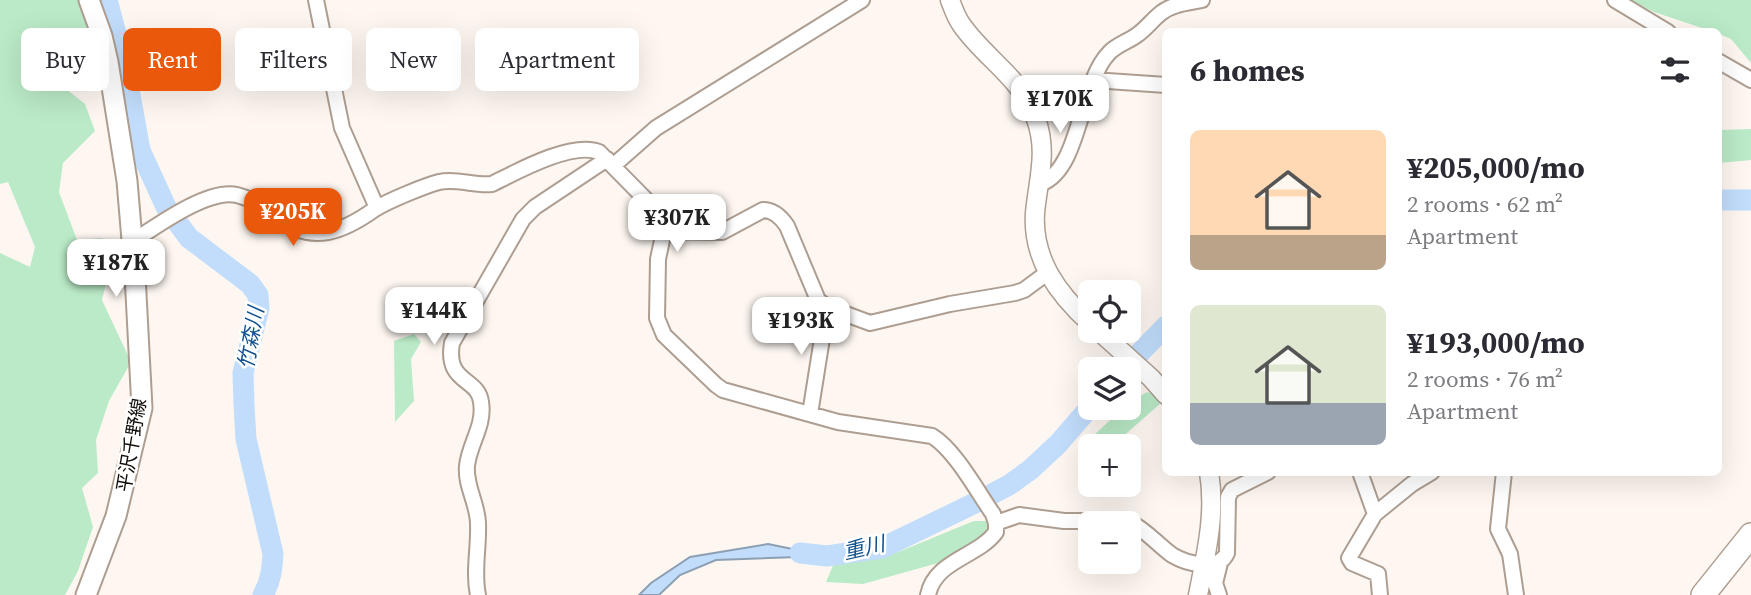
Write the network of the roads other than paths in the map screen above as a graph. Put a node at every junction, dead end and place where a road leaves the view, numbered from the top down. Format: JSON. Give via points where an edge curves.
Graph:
{"nodes":[{"id":1,"x":89,"y":0,"type":"edge"},
{"id":2,"x":316,"y":0,"type":"edge"},
{"id":3,"x":862,"y":0,"type":"edge"},
{"id":4,"x":950,"y":0,"type":"edge"},
{"id":5,"x":1202,"y":0,"type":"edge"},
{"id":6,"x":1615,"y":0,"type":"edge"},
{"id":7,"x":1661,"y":28,"type":"edge"},
{"id":8,"x":1722,"y":63,"type":"edge"},
{"id":9,"x":1093,"y":80,"type":"junction"},
{"id":10,"x":1751,"y":80,"type":"edge"},
{"id":11,"x":1162,"y":85,"type":"edge"},
{"id":12,"x":610,"y":162,"type":"junction"},
{"id":13,"x":1040,"y":184,"type":"junction"},
{"id":14,"x":377,"y":208,"type":"junction"},
{"id":15,"x":664,"y":231,"type":"junction"},
{"id":16,"x":132,"y":242,"type":"junction"},
{"id":17,"x":1047,"y":273,"type":"junction"},
{"id":18,"x":827,"y":307,"type":"junction"},
{"id":19,"x":1078,"y":312,"type":"edge"},
{"id":20,"x":1112,"y":343,"type":"edge"},
{"id":21,"x":1162,"y":390,"type":"edge"},
{"id":22,"x":810,"y":414,"type":"junction"},
{"id":23,"x":1210,"y":476,"type":"edge"},
{"id":24,"x":1260,"y":476,"type":"edge"},
{"id":25,"x":1362,"y":476,"type":"edge"},
{"id":26,"x":1425,"y":476,"type":"edge"},
{"id":27,"x":1504,"y":476,"type":"edge"},
{"id":28,"x":1376,"y":514,"type":"junction"},
{"id":29,"x":995,"y":518,"type":"junction"},
{"id":30,"x":1751,"y":535,"type":"edge"},
{"id":31,"x":1212,"y":564,"type":"junction"},
{"id":32,"x":86,"y":595,"type":"edge"},
{"id":33,"x":478,"y":595,"type":"edge"},
{"id":34,"x":928,"y":595,"type":"edge"},
{"id":35,"x":1198,"y":595,"type":"edge"},
{"id":36,"x":1219,"y":595,"type":"edge"},
{"id":37,"x":1380,"y":595,"type":"edge"},
{"id":38,"x":1516,"y":595,"type":"edge"},
{"id":39,"x":1703,"y":595,"type":"edge"}],
"edges":[{"from":1,"to":16,"type":"main road","name":"平沢千野線","via":[[116,103]]},
{"from":2,"to":14,"type":"street","via":[[342,128]]},
{"from":3,"to":12,"type":"street","via":[[656,128]]},
{"from":4,"to":13,"type":"street","via":[[966,32],[1021,88],[1031,105],[1042,141]]},
{"from":5,"to":9,"type":"street","via":[[1162,12],[1138,35],[1109,52]]},
{"from":6,"to":7,"type":"street"},
{"from":8,"to":10,"type":"street"},
{"from":9,"to":11,"type":"street"},
{"from":9,"to":13,"type":"street","via":[[1058,173]]},
{"from":12,"to":14,"type":"street","via":[[599,152],[584,149],[550,158],[492,184],[440,182]]},
{"from":12,"to":15,"type":"street","via":[[662,216]]},
{"from":12,"to":33,"type":"street","via":[[523,219],[452,343],[455,371],[476,390],[482,405],[467,467],[478,523]]},
{"from":13,"to":17,"type":"street","via":[[1035,227]]},
{"from":14,"to":16,"type":"street","via":[[365,218],[329,232],[311,233],[288,227],[237,195],[198,202]]},
{"from":15,"to":18,"type":"street","via":[[722,232],[769,210],[787,226],[813,292]]},
{"from":15,"to":22,"type":"street","via":[[656,309],[664,335],[723,390]]},
{"from":16,"to":32,"type":"main road","name":"平沢千野線","via":[[142,408],[116,516]]},
{"from":17,"to":18,"type":"street","via":[[1015,293],[877,323]]},
{"from":17,"to":19,"type":"street"},
{"from":18,"to":22,"type":"street"},
{"from":20,"to":21,"type":"street"},
{"from":22,"to":29,"type":"street","via":[[932,436],[955,460]]},
{"from":23,"to":31,"type":"street"},
{"from":24,"to":31,"type":"street","via":[[1232,490],[1228,497],[1227,553],[1224,560]]},
{"from":25,"to":28,"type":"street"},
{"from":26,"to":28,"type":"street"},
{"from":27,"to":38,"type":"street","via":[[1498,529],[1510,554]]},
{"from":28,"to":37,"type":"street","via":[[1349,558],[1378,574]]},
{"from":29,"to":31,"type":"street","via":[[1019,515],[1128,521],[1173,555]]},
{"from":29,"to":34,"type":"street","via":[[992,538],[955,560],[935,579]]},
{"from":30,"to":39,"type":"highway"},
{"from":31,"to":35,"type":"street"},
{"from":31,"to":36,"type":"street"}]}
